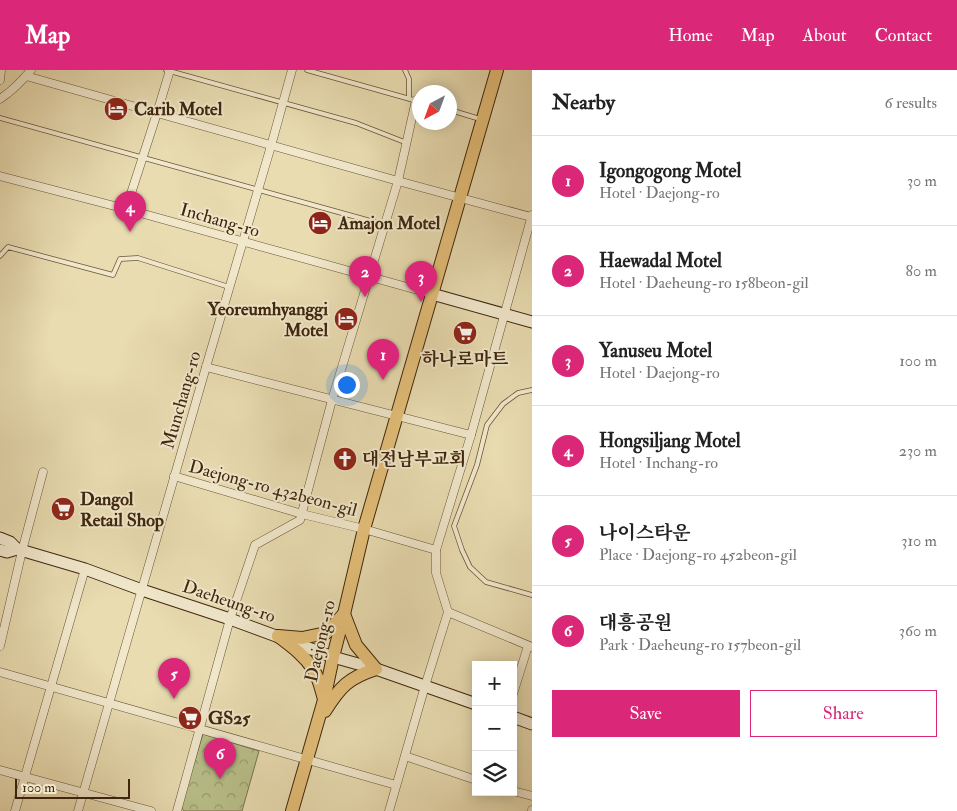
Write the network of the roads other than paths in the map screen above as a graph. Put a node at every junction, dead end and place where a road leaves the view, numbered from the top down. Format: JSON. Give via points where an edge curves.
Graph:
{"nodes":[{"id":1,"x":1,"y":70,"type":"edge"},
{"id":2,"x":168,"y":70,"type":"edge"},
{"id":3,"x":292,"y":70,"type":"edge"},
{"id":4,"x":307,"y":70,"type":"edge"},
{"id":5,"x":405,"y":70,"type":"edge"},
{"id":6,"x":497,"y":70,"type":"edge"},
{"id":7,"x":28,"y":73,"type":"edge"},
{"id":8,"x":0,"y":80,"type":"edge"},
{"id":9,"x":412,"y":90,"type":"edge"},
{"id":10,"x":0,"y":99,"type":"edge"},
{"id":11,"x":412,"y":99,"type":"edge"},
{"id":12,"x":283,"y":103,"type":"junction"},
{"id":13,"x":457,"y":112,"type":"edge"},
{"id":14,"x":157,"y":113,"type":"junction"},
{"id":15,"x":412,"y":116,"type":"edge"},
{"id":16,"x":0,"y":118,"type":"edge"},
{"id":17,"x":482,"y":120,"type":"junction"},
{"id":18,"x":407,"y":143,"type":"junction"},
{"id":19,"x":271,"y":146,"type":"junction"},
{"id":20,"x":142,"y":158,"type":"junction"},
{"id":21,"x":0,"y":176,"type":"edge"},
{"id":22,"x":398,"y":181,"type":"junction"},
{"id":23,"x":258,"y":190,"type":"junction"},
{"id":24,"x":460,"y":198,"type":"junction"},
{"id":25,"x":126,"y":209,"type":"junction"},
{"id":26,"x":532,"y":216,"type":"edge"},
{"id":27,"x":385,"y":225,"type":"junction"},
{"id":28,"x":242,"y":242,"type":"junction"},
{"id":29,"x":0,"y":256,"type":"edge"},
{"id":30,"x":369,"y":277,"type":"junction"},
{"id":31,"x":229,"y":287,"type":"junction"},
{"id":32,"x":432,"y":294,"type":"junction"},
{"id":33,"x":504,"y":314,"type":"junction"},
{"id":34,"x":532,"y":322,"type":"edge"},
{"id":35,"x":206,"y":367,"type":"junction"},
{"id":36,"x":532,"y":390,"type":"edge"},
{"id":37,"x":332,"y":400,"type":"junction"},
{"id":38,"x":396,"y":416,"type":"junction"},
{"id":39,"x":471,"y":435,"type":"junction"},
{"id":40,"x":43,"y":472,"type":"dead end"},
{"id":41,"x":174,"y":476,"type":"junction"},
{"id":42,"x":302,"y":514,"type":"junction"},
{"id":43,"x":364,"y":529,"type":"junction"},
{"id":44,"x":0,"y":538,"type":"edge"},
{"id":45,"x":0,"y":550,"type":"edge"},
{"id":46,"x":19,"y":550,"type":"junction"},
{"id":47,"x":436,"y":550,"type":"junction"},
{"id":48,"x":85,"y":569,"type":"junction"},
{"id":49,"x":142,"y":590,"type":"junction"},
{"id":50,"x":532,"y":595,"type":"edge"},
{"id":51,"x":448,"y":612,"type":"junction"},
{"id":52,"x":344,"y":614,"type":"junction"},
{"id":53,"x":230,"y":619,"type":"junction"},
{"id":54,"x":278,"y":636,"type":"junction"},
{"id":55,"x":0,"y":646,"type":"edge"},
{"id":56,"x":530,"y":646,"type":"edge"},
{"id":57,"x":333,"y":657,"type":"junction"},
{"id":58,"x":376,"y":669,"type":"junction"},
{"id":59,"x":0,"y":672,"type":"edge"},
{"id":60,"x":517,"y":683,"type":"edge"},
{"id":61,"x":425,"y":686,"type":"junction"},
{"id":62,"x":51,"y":687,"type":"junction"},
{"id":63,"x":324,"y":700,"type":"junction"},
{"id":64,"x":109,"y":703,"type":"junction"},
{"id":65,"x":472,"y":703,"type":"edge"},
{"id":66,"x":319,"y":720,"type":"junction"},
{"id":67,"x":517,"y":721,"type":"edge"},
{"id":68,"x":532,"y":724,"type":"edge"},
{"id":69,"x":200,"y":729,"type":"junction"},
{"id":70,"x":405,"y":756,"type":"junction"},
{"id":71,"x":307,"y":760,"type":"junction"},
{"id":72,"x":0,"y":770,"type":"edge"},
{"id":73,"x":25,"y":777,"type":"junction"},
{"id":74,"x":472,"y":779,"type":"edge"},
{"id":75,"x":396,"y":785,"type":"junction"},
{"id":76,"x":83,"y":792,"type":"junction"},
{"id":77,"x":517,"y":792,"type":"edge"},
{"id":78,"x":532,"y":796,"type":"edge"},
{"id":79,"x":15,"y":811,"type":"edge"},
{"id":80,"x":78,"y":811,"type":"edge"},
{"id":81,"x":151,"y":811,"type":"edge"},
{"id":82,"x":177,"y":811,"type":"edge"},
{"id":83,"x":292,"y":811,"type":"edge"},
{"id":84,"x":389,"y":811,"type":"edge"}],
"edges":[{"from":1,"to":8,"type":"street"},
{"from":2,"to":12,"type":"lane"},
{"from":2,"to":14,"type":"street"},
{"from":3,"to":12,"type":"street","name":"Munchang-ro"},
{"from":4,"to":11,"type":"lane"},
{"from":5,"to":9,"type":"lane"},
{"from":6,"to":17,"type":"main road","name":"Daejong-ro"},
{"from":7,"to":10,"type":"street"},
{"from":7,"to":14,"type":"street"},
{"from":12,"to":18,"type":"lane"},
{"from":12,"to":19,"type":"street","name":"Munchang-ro"},
{"from":13,"to":17,"type":"lane"},
{"from":14,"to":19,"type":"street"},
{"from":14,"to":20,"type":"street"},
{"from":15,"to":18,"type":"street"},
{"from":16,"to":20,"type":"lane"},
{"from":17,"to":24,"type":"main road","name":"Daejong-ro"},
{"from":18,"to":22,"type":"street"},
{"from":19,"to":22,"type":"street"},
{"from":19,"to":23,"type":"street","name":"Munchang-ro"},
{"from":20,"to":23,"type":"lane"},
{"from":20,"to":25,"type":"street"},
{"from":21,"to":25,"type":"street","name":"Inchang-ro"},
{"from":22,"to":24,"type":"street"},
{"from":22,"to":27,"type":"street"},
{"from":23,"to":27,"type":"lane"},
{"from":23,"to":28,"type":"street","name":"Munchang-ro"},
{"from":24,"to":26,"type":"street"},
{"from":24,"to":32,"type":"main road","name":"Daejong-ro"},
{"from":25,"to":28,"type":"street","name":"Inchang-ro"},
{"from":26,"to":33,"type":"street"},
{"from":27,"to":30,"type":"street"},
{"from":28,"to":30,"type":"street","name":"Inchang-ro"},
{"from":28,"to":31,"type":"street","name":"Munchang-ro"},
{"from":29,"to":31,"type":"lane","via":[[8,247],[113,275],[120,259],[138,258]]},
{"from":30,"to":32,"type":"street","name":"Inchang-ro"},
{"from":30,"to":37,"type":"street"},
{"from":31,"to":35,"type":"street","name":"Munchang-ro"},
{"from":32,"to":33,"type":"main road"},
{"from":32,"to":38,"type":"main road","name":"Daejong-ro"},
{"from":33,"to":34,"type":"main road"},
{"from":33,"to":39,"type":"street"},
{"from":35,"to":37,"type":"street"},
{"from":35,"to":41,"type":"street","name":"Munchang-ro"},
{"from":36,"to":50,"type":"lane","via":[[518,393],[503,404],[487,425],[477,465],[454,526],[470,568],[486,582]]},
{"from":37,"to":38,"type":"street"},
{"from":37,"to":42,"type":"street"},
{"from":38,"to":39,"type":"street"},
{"from":38,"to":43,"type":"main road","name":"Daejong-ro"},
{"from":39,"to":47,"type":"street"},
{"from":40,"to":46,"type":"street"},
{"from":41,"to":42,"type":"street","name":"Daejong-ro 432beon-gil"},
{"from":41,"to":49,"type":"street","name":"Munchang-ro"},
{"from":42,"to":43,"type":"street","name":"Daejong-ro 432beon-gil"},
{"from":42,"to":53,"type":"street","via":[[300,520],[255,545]]},
{"from":43,"to":47,"type":"street"},
{"from":43,"to":52,"type":"main road","name":"Daejong-ro"},
{"from":44,"to":46,"type":"main road","name":"Daeheung-ro"},
{"from":45,"to":46,"type":"main road","name":"Daeheung-ro"},
{"from":46,"to":48,"type":"main road","name":"Daeheung-ro"},
{"from":46,"to":55,"type":"street"},
{"from":47,"to":51,"type":"street","via":[[436,573]]},
{"from":48,"to":49,"type":"main road","name":"Daeheung-ro"},
{"from":48,"to":62,"type":"street"},
{"from":49,"to":53,"type":"main road","name":"Daeheung-ro"},
{"from":49,"to":64,"type":"street","name":"Munchang-ro"},
{"from":51,"to":56,"type":"street"},
{"from":51,"to":61,"type":"street"},
{"from":52,"to":54,"type":"main road","via":[[326,632],[302,638]]},
{"from":52,"to":57,"type":"main road","name":"Daejong-ro"},
{"from":52,"to":58,"type":"main road","via":[[356,644]]},
{"from":53,"to":54,"type":"main road","name":"Daeheung-ro"},
{"from":53,"to":69,"type":"street"},
{"from":54,"to":57,"type":"main road","name":"Daeheung-ro"},
{"from":54,"to":63,"type":"main road","via":[[303,656],[313,669]]},
{"from":56,"to":60,"type":"street"},
{"from":57,"to":58,"type":"main road","name":"Daeheung-ro"},
{"from":57,"to":63,"type":"main road","name":"Daejong-ro"},
{"from":58,"to":61,"type":"main road","name":"Daeheung-ro"},
{"from":58,"to":66,"type":"main road","via":[[345,684]]},
{"from":59,"to":62,"type":"street"},
{"from":61,"to":65,"type":"main road","name":"Daeheung-ro"},
{"from":61,"to":70,"type":"street"},
{"from":62,"to":64,"type":"street"},
{"from":62,"to":73,"type":"street"},
{"from":63,"to":66,"type":"main road","name":"Daejong-ro"},
{"from":64,"to":69,"type":"street"},
{"from":64,"to":76,"type":"street","name":"Munchang-ro"},
{"from":66,"to":71,"type":"main road","name":"Daejong-ro"},
{"from":67,"to":68,"type":"main road"},
{"from":69,"to":71,"type":"street"},
{"from":69,"to":82,"type":"street"},
{"from":70,"to":74,"type":"street"},
{"from":70,"to":75,"type":"street"},
{"from":71,"to":75,"type":"street"},
{"from":71,"to":83,"type":"main road","name":"Daejong-ro"},
{"from":72,"to":73,"type":"street"},
{"from":73,"to":76,"type":"street"},
{"from":73,"to":79,"type":"street"},
{"from":75,"to":84,"type":"street"},
{"from":76,"to":80,"type":"street","name":"Munchang-ro"},
{"from":76,"to":81,"type":"street"},
{"from":77,"to":78,"type":"street"}]}
